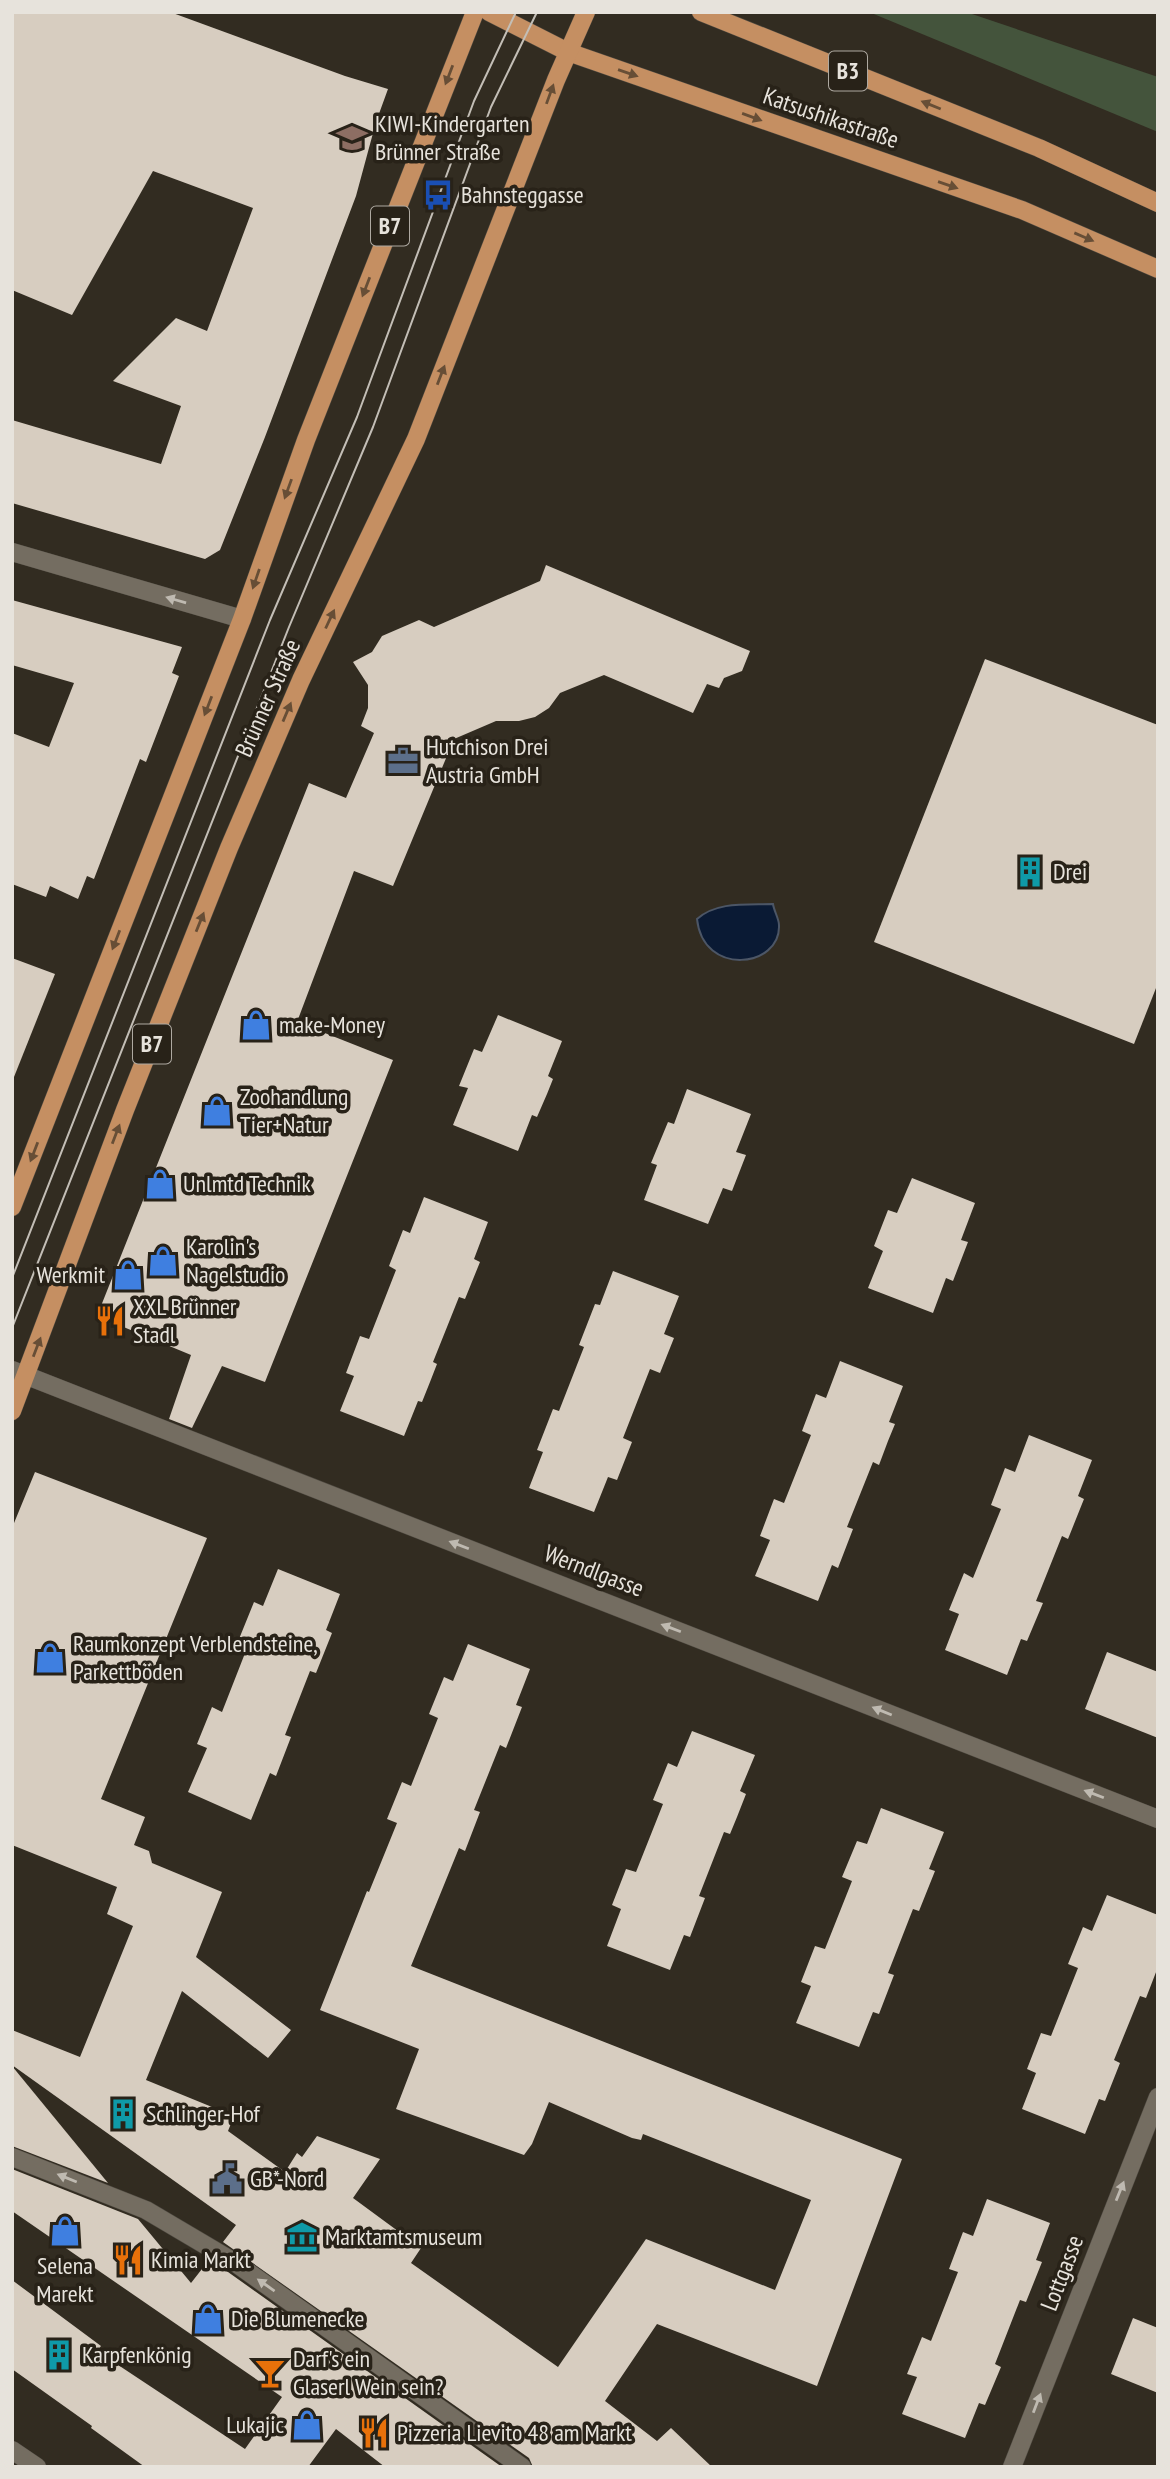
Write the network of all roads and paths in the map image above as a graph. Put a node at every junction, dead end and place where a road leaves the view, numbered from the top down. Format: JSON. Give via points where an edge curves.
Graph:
{"nodes":[{"id":1,"x":475,"y":12,"type":"edge"},
{"id":2,"x":489,"y":12,"type":"edge"},
{"id":3,"x":586,"y":12,"type":"edge"},
{"id":4,"x":701,"y":12,"type":"edge"},
{"id":5,"x":568,"y":52,"type":"junction"},
{"id":6,"x":1158,"y":203,"type":"edge"},
{"id":7,"x":1158,"y":269,"type":"edge"},
{"id":8,"x":12,"y":552,"type":"edge"},
{"id":9,"x":242,"y":619,"type":"junction"},
{"id":10,"x":12,"y":1207,"type":"edge"},
{"id":11,"x":19,"y":1374,"type":"edge"},
{"id":12,"x":12,"y":1411,"type":"edge"},
{"id":13,"x":1158,"y":1819,"type":"edge"},
{"id":14,"x":1158,"y":2097,"type":"edge"},
{"id":15,"x":12,"y":2157,"type":"edge"},
{"id":16,"x":12,"y":2450,"type":"edge"},
{"id":17,"x":37,"y":2467,"type":"edge"},
{"id":18,"x":522,"y":2467,"type":"edge"},
{"id":19,"x":1012,"y":2467,"type":"edge"}],
"edges":[{"from":1,"to":9,"type":"main road","name":"Brünner Straße","number":"B7","one_way":true,"via":[[306,440]]},
{"from":2,"to":5,"type":"main road","name":"Katsushikastraße"},
{"from":3,"to":5,"type":"main road","name":"Brünner Straße","number":"B7"},
{"from":6,"to":4,"type":"main road","name":"Katsushikastraße","number":"B3","one_way":true,"via":[[1039,148]]},
{"from":5,"to":7,"type":"main road","name":"Katsushikastraße","one_way":true,"via":[[1022,210]]},
{"from":11,"to":5,"type":"main road","name":"Brünner Straße","number":"B7","one_way":true,"via":[[229,848],[301,680],[416,439]]},
{"from":9,"to":8,"type":"street","one_way":true},
{"from":9,"to":10,"type":"main road","name":"Brünner Straße","number":"B7","one_way":true},
{"from":11,"to":12,"type":"main road","name":"Brünner Straße","number":"B7"},
{"from":13,"to":11,"type":"street","name":"Werndlgasse","one_way":true},
{"from":19,"to":14,"type":"street","name":"Lottgasse","one_way":true},
{"from":18,"to":15,"type":"street","one_way":true,"via":[[234,2262],[146,2210]]},
{"from":16,"to":17,"type":"street"}]}
